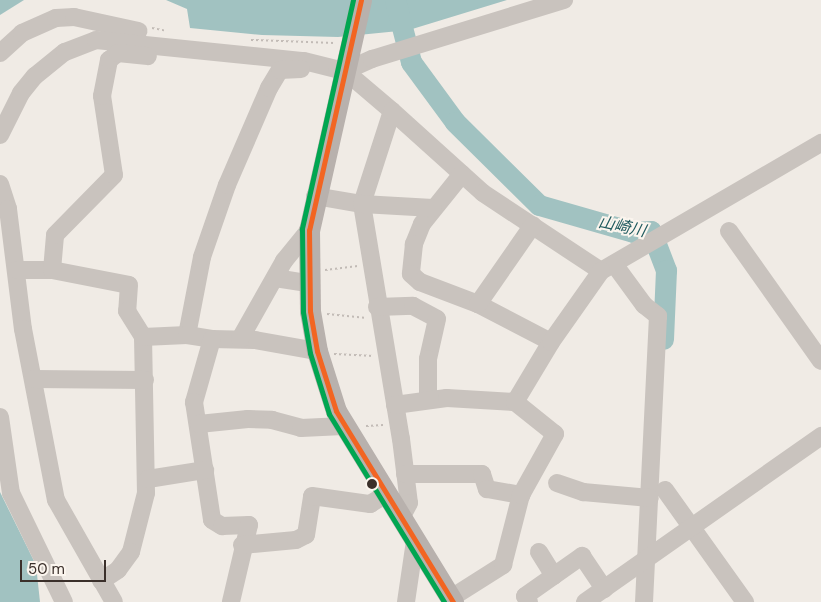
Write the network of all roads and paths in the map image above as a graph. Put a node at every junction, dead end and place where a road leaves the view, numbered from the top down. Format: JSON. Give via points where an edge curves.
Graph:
{"nodes":[{"id":1,"x":361,"y":0,"type":"edge"},
{"id":2,"x":564,"y":0,"type":"edge"},
{"id":3,"x":139,"y":31,"type":"joint"},
{"id":4,"x":169,"y":32,"type":"dead end"},
{"id":5,"x":241,"y":40,"type":"dead end"},
{"id":6,"x":346,"y":44,"type":"junction"},
{"id":7,"x":201,"y":52,"type":"junction"},
{"id":8,"x":0,"y":53,"type":"edge"},
{"id":9,"x":341,"y":70,"type":"junction"},
{"id":10,"x":392,"y":111,"type":"junction"},
{"id":11,"x":0,"y":135,"type":"edge"},
{"id":12,"x":821,"y":143,"type":"edge"},
{"id":13,"x":462,"y":174,"type":"junction"},
{"id":14,"x":0,"y":184,"type":"edge"},
{"id":15,"x":315,"y":196,"type":"junction"},
{"id":16,"x":362,"y":204,"type":"junction"},
{"id":17,"x":433,"y":208,"type":"junction"},
{"id":18,"x":532,"y":225,"type":"junction"},
{"id":19,"x":309,"y":230,"type":"junction"},
{"id":20,"x":729,"y":230,"type":"dead end"},
{"id":21,"x":370,"y":265,"type":"junction"},
{"id":22,"x":608,"y":267,"type":"junction"},
{"id":23,"x":18,"y":270,"type":"junction"},
{"id":24,"x":52,"y":270,"type":"junction"},
{"id":25,"x":308,"y":277,"type":"junction"},
{"id":26,"x":275,"y":278,"type":"junction"},
{"id":27,"x":420,"y":282,"type":"junction"},
{"id":28,"x":478,"y":304,"type":"junction"},
{"id":29,"x":413,"y":306,"type":"junction"},
{"id":30,"x":310,"y":311,"type":"junction"},
{"id":31,"x":378,"y":313,"type":"junction"},
{"id":32,"x":187,"y":335,"type":"junction"},
{"id":33,"x":142,"y":336,"type":"junction"},
{"id":34,"x":212,"y":339,"type":"junction"},
{"id":35,"x":240,"y":339,"type":"junction"},
{"id":36,"x":550,"y":342,"type":"junction"},
{"id":37,"x":317,"y":351,"type":"junction"},
{"id":38,"x":386,"y":355,"type":"junction"},
{"id":39,"x":821,"y":361,"type":"edge"},
{"id":40,"x":34,"y":379,"type":"junction"},
{"id":41,"x":145,"y":380,"type":"junction"},
{"id":42,"x":428,"y":400,"type":"junction"},
{"id":43,"x":515,"y":402,"type":"junction"},
{"id":44,"x":395,"y":405,"type":"junction"},
{"id":45,"x":0,"y":417,"type":"edge"},
{"id":46,"x":199,"y":424,"type":"junction"},
{"id":47,"x":399,"y":424,"type":"junction"},
{"id":48,"x":343,"y":426,"type":"junction"},
{"id":49,"x":821,"y":436,"type":"edge"},
{"id":50,"x":205,"y":470,"type":"junction"},
{"id":51,"x":406,"y":474,"type":"junction"},
{"id":52,"x":148,"y":479,"type":"junction"},
{"id":53,"x":557,"y":483,"type":"dead end"},
{"id":54,"x":658,"y":494,"type":"junction"},
{"id":55,"x":386,"y":495,"type":"junction"},
{"id":56,"x":521,"y":495,"type":"junction"},
{"id":57,"x":400,"y":518,"type":"junction"},
{"id":58,"x":693,"y":527,"type":"junction"},
{"id":59,"x":415,"y":541,"type":"junction"},
{"id":60,"x":242,"y":545,"type":"junction"},
{"id":61,"x":539,"y":552,"type":"dead end"},
{"id":62,"x":653,"y":555,"type":"junction"},
{"id":63,"x":554,"y":576,"type":"junction"},
{"id":64,"x":101,"y":580,"type":"junction"},
{"id":65,"x":604,"y":589,"type":"junction"},
{"id":66,"x":452,"y":600,"type":"edge"},
{"id":67,"x":64,"y":602,"type":"edge"},
{"id":68,"x":114,"y":602,"type":"edge"},
{"id":69,"x":231,"y":602,"type":"edge"},
{"id":70,"x":406,"y":602,"type":"edge"},
{"id":71,"x":529,"y":602,"type":"edge"},
{"id":72,"x":585,"y":602,"type":"edge"},
{"id":73,"x":644,"y":602,"type":"edge"},
{"id":74,"x":745,"y":602,"type":"edge"}],
"edges":[{"from":1,"to":6,"type":"main road"},
{"from":2,"to":9,"type":"street"},
{"from":3,"to":4,"type":"path","via":[[141,26]]},
{"from":3,"to":8,"type":"street","via":[[74,17],[56,18],[22,32]]},
{"from":5,"to":6,"type":"path"},
{"from":6,"to":9,"type":"main road"},
{"from":7,"to":9,"type":"street","via":[[304,61]]},
{"from":7,"to":11,"type":"street","via":[[112,40],[86,42],[65,52],[35,76],[21,93]]},
{"from":7,"to":24,"type":"street","via":[[170,57],[118,54],[109,60],[102,96],[114,175],[55,236]]},
{"from":9,"to":10,"type":"street"},
{"from":9,"to":15,"type":"main road"},
{"from":9,"to":32,"type":"street","via":[[280,70],[269,88],[213,220],[191,303]]},
{"from":10,"to":13,"type":"street"},
{"from":10,"to":16,"type":"street"},
{"from":12,"to":22,"type":"street"},
{"from":13,"to":17,"type":"street"},
{"from":13,"to":18,"type":"street","via":[[483,193]]},
{"from":14,"to":23,"type":"street","via":[[8,209]]},
{"from":15,"to":16,"type":"street"},
{"from":15,"to":19,"type":"main road"},
{"from":16,"to":17,"type":"street"},
{"from":16,"to":21,"type":"street"},
{"from":17,"to":27,"type":"street","via":[[414,244],[411,274]]},
{"from":18,"to":22,"type":"street"},
{"from":18,"to":28,"type":"street"},
{"from":19,"to":25,"type":"main road"},
{"from":19,"to":26,"type":"street"},
{"from":20,"to":39,"type":"street"},
{"from":21,"to":25,"type":"path"},
{"from":21,"to":31,"type":"street"},
{"from":22,"to":36,"type":"street"},
{"from":22,"to":54,"type":"street","via":[[658,316]]},
{"from":23,"to":24,"type":"street"},
{"from":23,"to":40,"type":"street","via":[[23,329]]},
{"from":24,"to":33,"type":"street","via":[[129,285],[127,312]]},
{"from":25,"to":26,"type":"street"},
{"from":25,"to":30,"type":"main road"},
{"from":26,"to":35,"type":"street"},
{"from":27,"to":28,"type":"street"},
{"from":27,"to":29,"type":"street"},
{"from":28,"to":36,"type":"street"},
{"from":29,"to":31,"type":"street"},
{"from":29,"to":42,"type":"street","via":[[437,319],[428,359]]},
{"from":30,"to":31,"type":"path"},
{"from":30,"to":37,"type":"main road"},
{"from":31,"to":38,"type":"street"},
{"from":32,"to":33,"type":"street"},
{"from":32,"to":34,"type":"street"},
{"from":33,"to":41,"type":"street"},
{"from":34,"to":35,"type":"street"},
{"from":34,"to":46,"type":"street","via":[[194,402]]},
{"from":35,"to":37,"type":"street"},
{"from":36,"to":43,"type":"street"},
{"from":37,"to":38,"type":"path","via":[[358,358]]},
{"from":37,"to":48,"type":"main road"},
{"from":38,"to":44,"type":"street"},
{"from":40,"to":41,"type":"street"},
{"from":40,"to":64,"type":"street","via":[[56,500]]},
{"from":41,"to":52,"type":"street","via":[[143,451]]},
{"from":42,"to":43,"type":"street","via":[[455,398]]},
{"from":42,"to":44,"type":"street"},
{"from":43,"to":56,"type":"street","via":[[555,434]]},
{"from":44,"to":47,"type":"street"},
{"from":45,"to":67,"type":"street","via":[[11,493]]},
{"from":46,"to":48,"type":"street","via":[[248,419],[272,420],[301,428]]},
{"from":46,"to":50,"type":"street"},
{"from":47,"to":48,"type":"path"},
{"from":47,"to":51,"type":"street"},
{"from":48,"to":55,"type":"main road"},
{"from":49,"to":58,"type":"street"},
{"from":50,"to":52,"type":"street"},
{"from":50,"to":60,"type":"street","via":[[212,520],[215,525],[222,526],[249,525]]},
{"from":51,"to":56,"type":"street","via":[[482,474],[487,489]]},
{"from":51,"to":57,"type":"street","via":[[409,503]]},
{"from":52,"to":64,"type":"street","via":[[131,552],[118,570]]},
{"from":53,"to":54,"type":"street","via":[[584,492]]},
{"from":54,"to":58,"type":"street"},
{"from":54,"to":62,"type":"street"},
{"from":55,"to":57,"type":"main road"},
{"from":55,"to":60,"type":"street","via":[[370,504],[312,496],[306,535],[296,540]]},
{"from":56,"to":66,"type":"street","via":[[503,565]]},
{"from":57,"to":59,"type":"main road"},
{"from":58,"to":62,"type":"street"},
{"from":58,"to":74,"type":"street"},
{"from":59,"to":66,"type":"main road"},
{"from":59,"to":70,"type":"street"},
{"from":60,"to":69,"type":"street"},
{"from":61,"to":63,"type":"street"},
{"from":62,"to":65,"type":"street"},
{"from":62,"to":73,"type":"street"},
{"from":63,"to":65,"type":"street","via":[[582,556]]},
{"from":63,"to":71,"type":"street","via":[[525,596]]},
{"from":64,"to":68,"type":"street"},
{"from":65,"to":72,"type":"street"}]}
